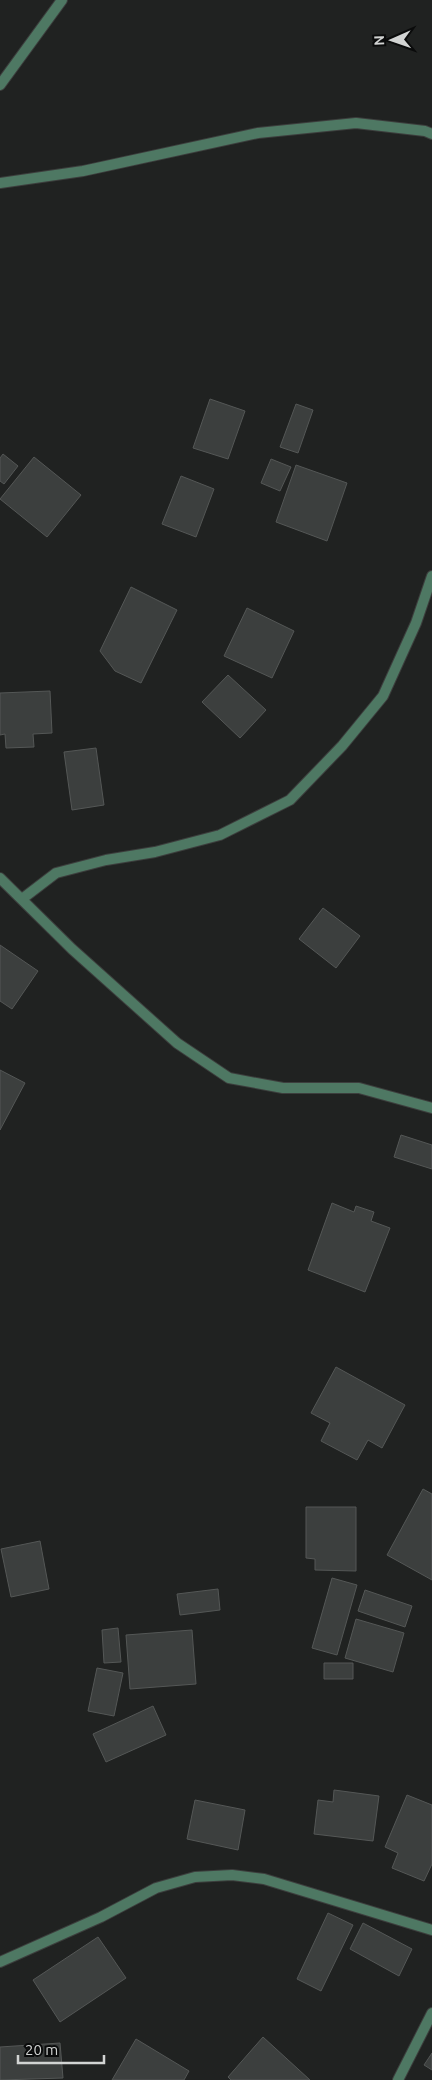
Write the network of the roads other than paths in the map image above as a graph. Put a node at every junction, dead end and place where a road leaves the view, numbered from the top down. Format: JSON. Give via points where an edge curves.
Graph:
{"nodes":[{"id":1,"x":62,"y":0,"type":"edge"},
{"id":2,"x":0,"y":85,"type":"edge"},
{"id":3,"x":432,"y":134,"type":"edge"},
{"id":4,"x":0,"y":183,"type":"edge"},
{"id":5,"x":432,"y":576,"type":"edge"},
{"id":6,"x":0,"y":878,"type":"edge"},
{"id":7,"x":22,"y":899,"type":"junction"},
{"id":8,"x":432,"y":1108,"type":"edge"},
{"id":9,"x":432,"y":1930,"type":"edge"},
{"id":10,"x":0,"y":1962,"type":"edge"},
{"id":11,"x":432,"y":2013,"type":"edge"},
{"id":12,"x":398,"y":2080,"type":"edge"}],
"edges":[{"from":1,"to":2,"type":"street"},
{"from":3,"to":4,"type":"street","via":[[356,122],[258,133],[83,171]]},
{"from":5,"to":7,"type":"street","via":[[416,624],[382,696],[342,746],[290,800],[220,835],[56,873]]},
{"from":6,"to":7,"type":"street"},
{"from":7,"to":8,"type":"street","via":[[72,949],[177,1043],[229,1078],[283,1088],[359,1088]]},
{"from":9,"to":10,"type":"street","via":[[264,1879],[232,1875],[195,1877],[156,1888],[101,1917]]},
{"from":11,"to":12,"type":"street"}]}
